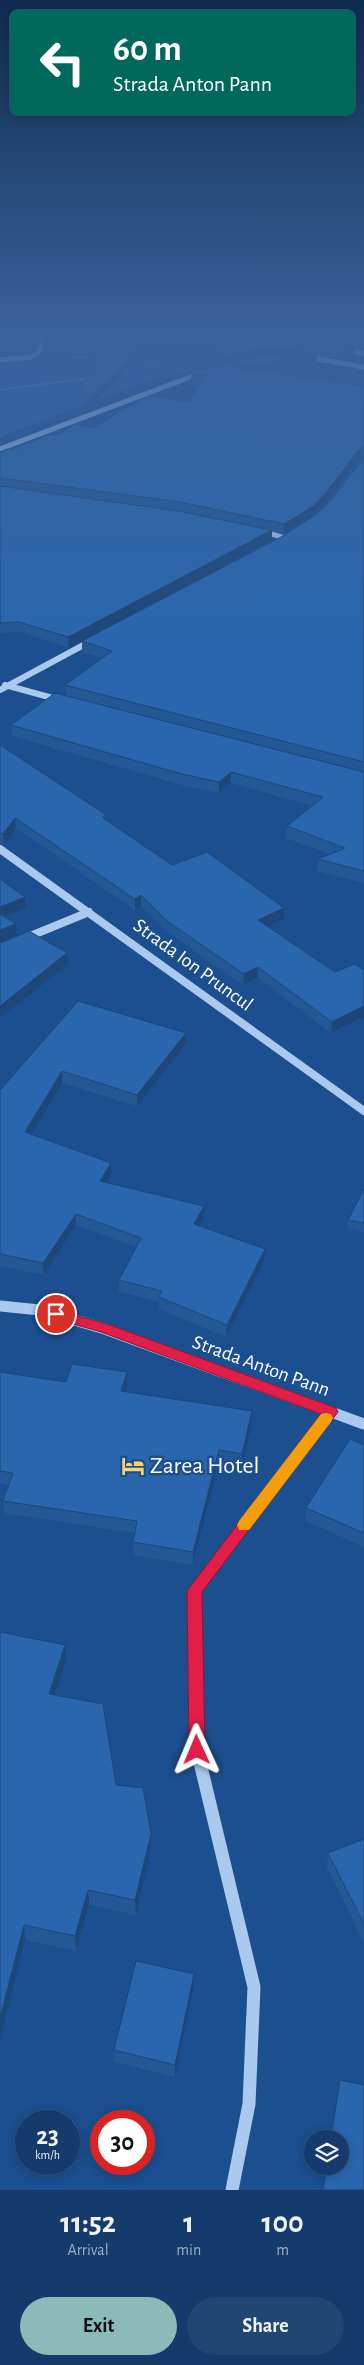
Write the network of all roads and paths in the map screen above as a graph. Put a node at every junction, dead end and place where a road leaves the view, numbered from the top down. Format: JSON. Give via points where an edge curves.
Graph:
{"nodes":[{"id":1,"x":35,"y":435,"type":"edge"},
{"id":2,"x":0,"y":449,"type":"edge"},
{"id":3,"x":258,"y":530,"type":"edge"},
{"id":4,"x":292,"y":533,"type":"edge"},
{"id":5,"x":285,"y":538,"type":"junction"},
{"id":6,"x":276,"y":543,"type":"edge"},
{"id":7,"x":94,"y":640,"type":"edge"},
{"id":8,"x":0,"y":684,"type":"edge"},
{"id":9,"x":8,"y":686,"type":"junction"},
{"id":10,"x":0,"y":690,"type":"edge"},
{"id":11,"x":69,"y":702,"type":"edge"},
{"id":12,"x":0,"y":849,"type":"edge"},
{"id":13,"x":89,"y":912,"type":"junction"},
{"id":14,"x":17,"y":941,"type":"edge"},
{"id":15,"x":364,"y":1111,"type":"edge"},
{"id":16,"x":0,"y":1306,"type":"edge"},
{"id":17,"x":331,"y":1412,"type":"junction"},
{"id":18,"x":364,"y":1424,"type":"edge"},
{"id":19,"x":232,"y":2190,"type":"edge"}],
"edges":[{"from":1,"to":2,"type":"street"},
{"from":3,"to":5,"type":"street"},
{"from":4,"to":5,"type":"street"},
{"from":5,"to":6,"type":"street"},
{"from":7,"to":9,"type":"street"},
{"from":8,"to":9,"type":"street"},
{"from":9,"to":10,"type":"street"},
{"from":9,"to":11,"type":"street"},
{"from":12,"to":13,"type":"street","name":"Strada Ion Pruncul"},
{"from":13,"to":14,"type":"street"},
{"from":13,"to":15,"type":"street","name":"Strada Ion Pruncul"},
{"from":16,"to":17,"type":"street","name":"Strada Anton Pann","via":[[40,1310],[105,1329]]},
{"from":17,"to":18,"type":"street","name":"Strada Anton Pann"},
{"from":17,"to":19,"type":"street","via":[[194,1591],[197,1750],[254,1987],[249,2104]]}]}
